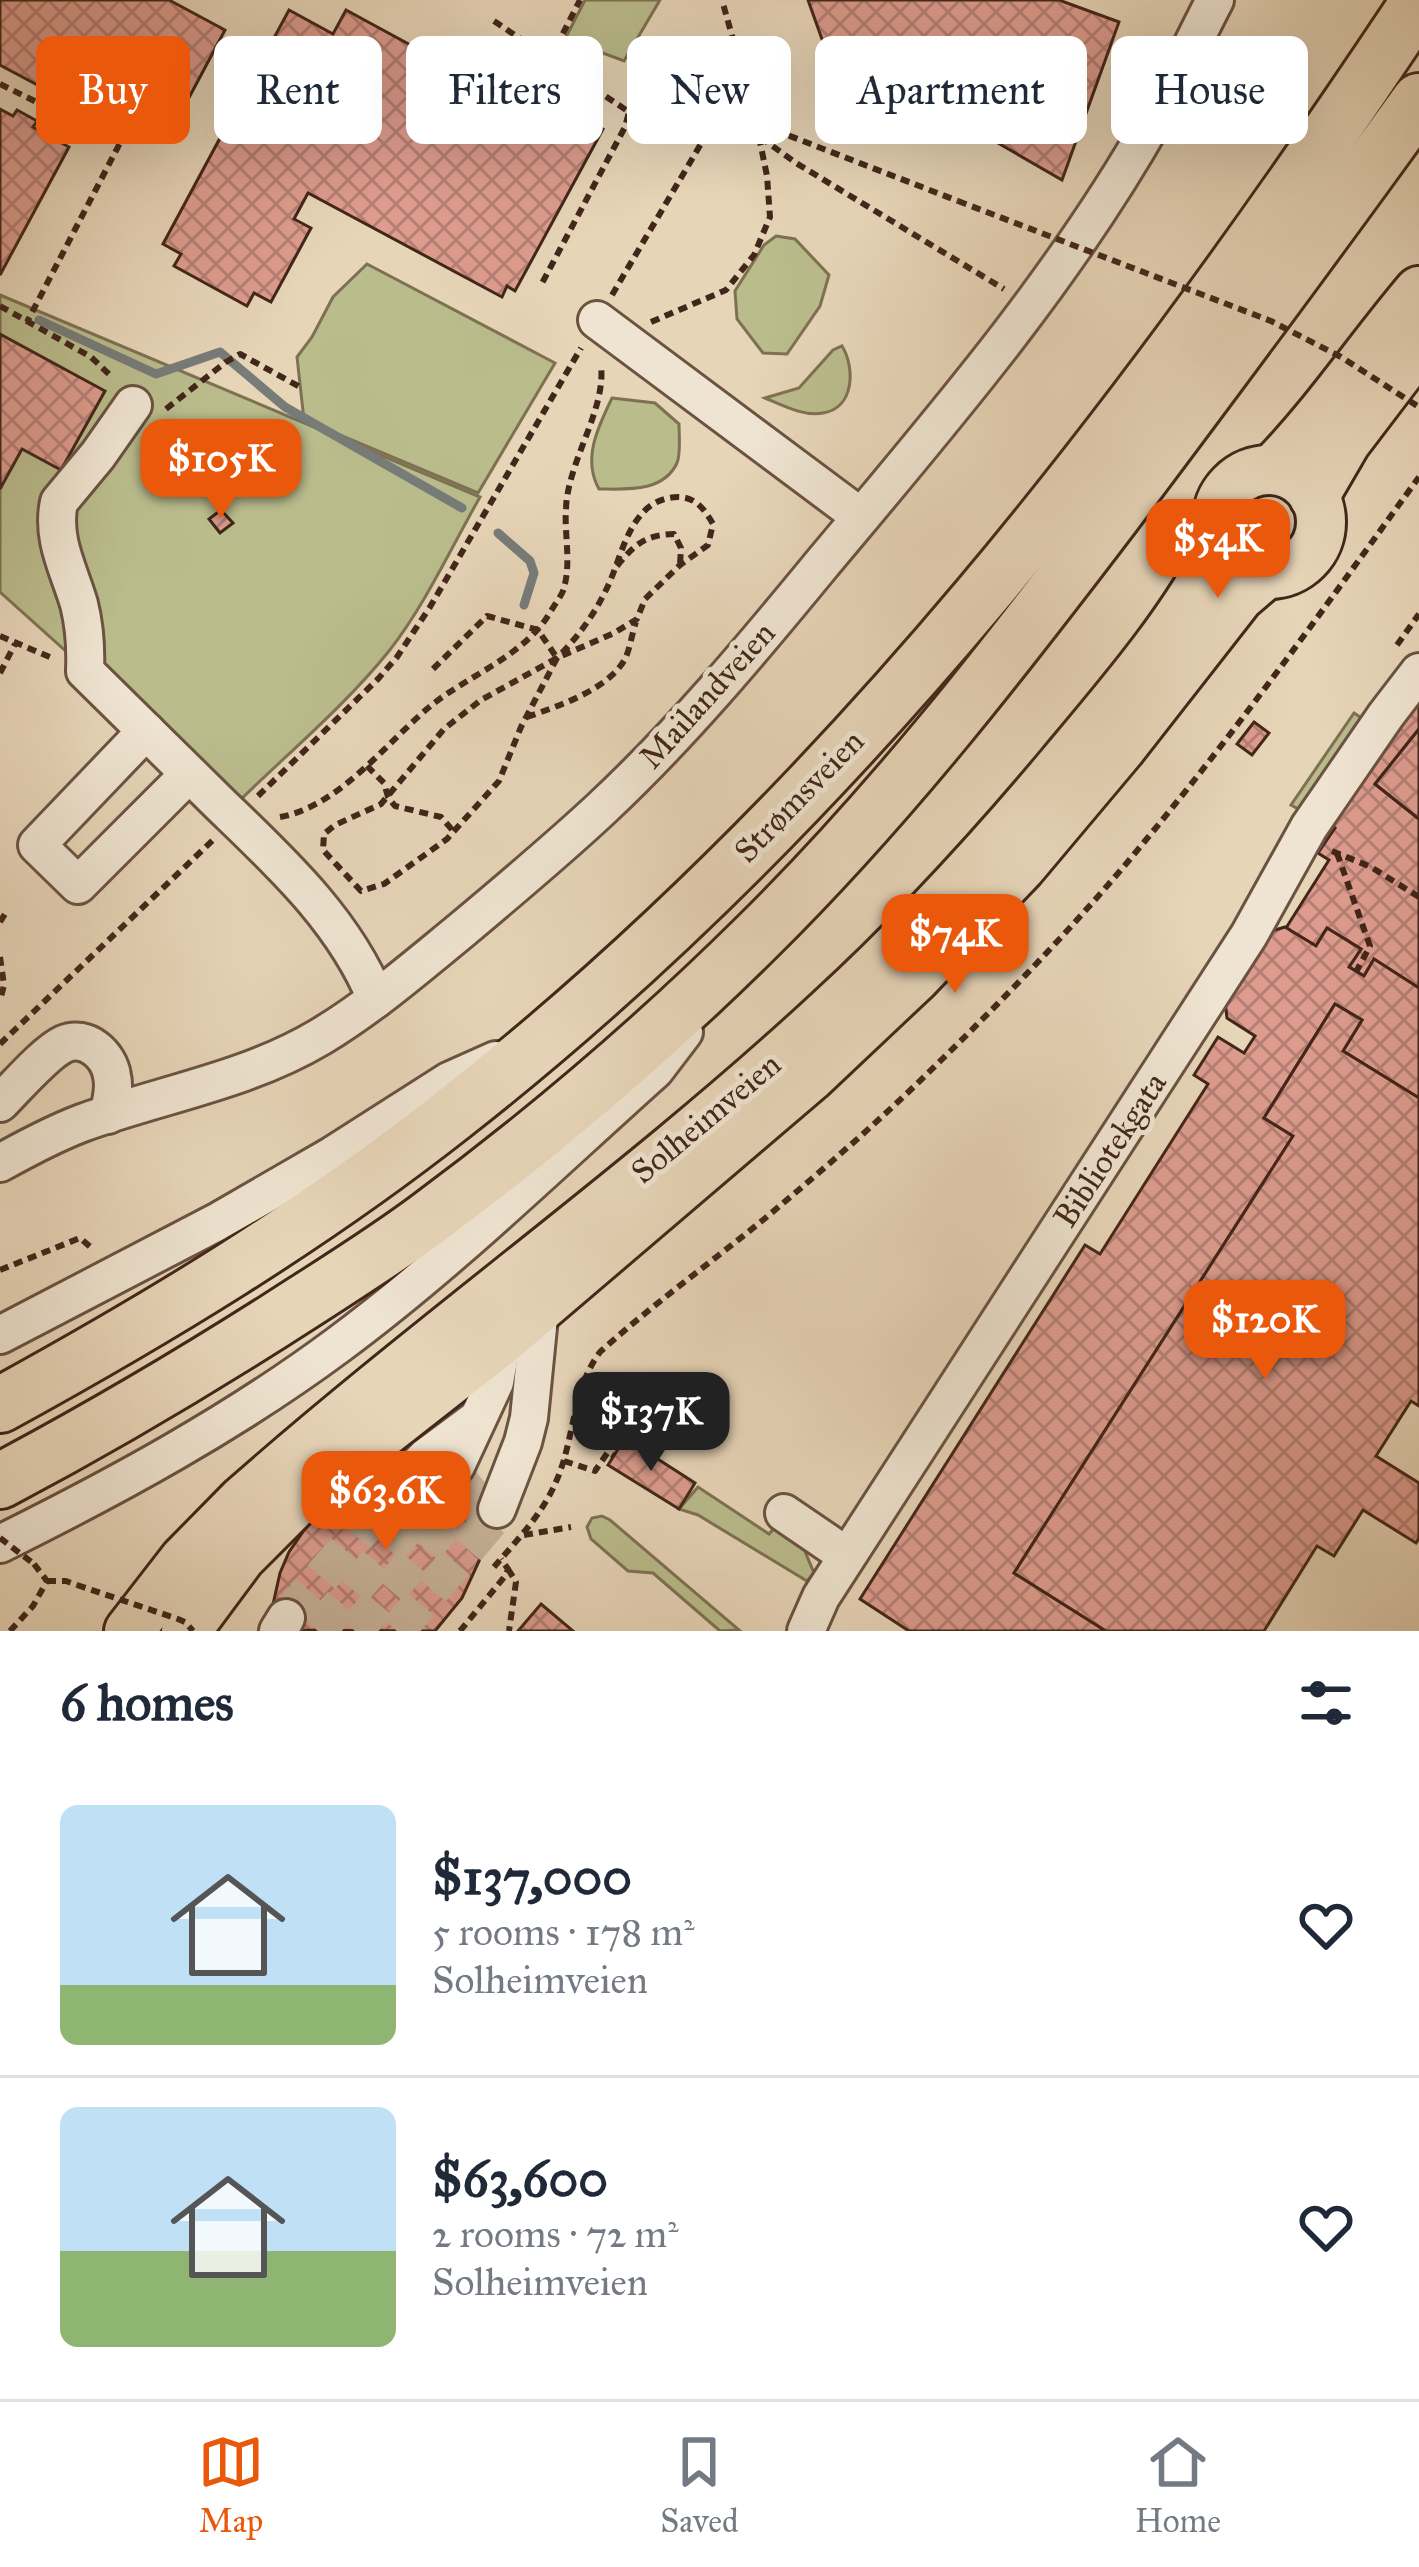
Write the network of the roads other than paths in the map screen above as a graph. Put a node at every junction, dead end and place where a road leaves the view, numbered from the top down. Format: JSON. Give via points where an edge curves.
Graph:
{"nodes":[{"id":1,"x":1215,"y":0,"type":"edge"},
{"id":2,"x":1419,"y":1,"type":"edge"},
{"id":3,"x":1419,"y":101,"type":"edge"},
{"id":4,"x":1419,"y":292,"type":"edge"},
{"id":5,"x":597,"y":320,"type":"road end"},
{"id":6,"x":1419,"y":346,"type":"edge"},
{"id":7,"x":149,"y":407,"type":"road end"},
{"id":8,"x":1272,"y":470,"type":"junction"},
{"id":9,"x":1314,"y":497,"type":"junction"},
{"id":10,"x":861,"y":517,"type":"junction"},
{"id":11,"x":1222,"y":545,"type":"junction"},
{"id":12,"x":1267,"y":574,"type":"junction"},
{"id":13,"x":1419,"y":672,"type":"edge"},
{"id":14,"x":146,"y":731,"type":"junction"},
{"id":15,"x":189,"y":774,"type":"junction"},
{"id":16,"x":758,"y":936,"type":"junction"},
{"id":17,"x":376,"y":999,"type":"junction"},
{"id":18,"x":538,"y":1042,"type":"junction"},
{"id":19,"x":0,"y":1103,"type":"edge"},
{"id":20,"x":108,"y":1114,"type":"junction"},
{"id":21,"x":0,"y":1162,"type":"edge"},
{"id":22,"x":526,"y":1294,"type":"junction"},
{"id":23,"x":0,"y":1335,"type":"edge"},
{"id":24,"x":503,"y":1339,"type":"junction"},
{"id":25,"x":0,"y":1406,"type":"edge"},
{"id":26,"x":476,"y":1420,"type":"junction"},
{"id":27,"x":416,"y":1467,"type":"tunnel mouth"},
{"id":28,"x":0,"y":1481,"type":"edge"},
{"id":29,"x":784,"y":1513,"type":"dead end"},
{"id":30,"x":0,"y":1541,"type":"edge"},
{"id":31,"x":848,"y":1556,"type":"junction"},
{"id":32,"x":129,"y":1631,"type":"edge"},
{"id":33,"x":189,"y":1631,"type":"edge"},
{"id":34,"x":806,"y":1631,"type":"edge"}],
"edges":[{"from":1,"to":10,"type":"street","name":"Mailandveien","via":[[1152,122],[1065,257]]},
{"from":2,"to":18,"type":"highway","name":"Strømsveien","via":[[1218,291],[967,614],[747,852]]},
{"from":3,"to":16,"type":"highway","name":"Strømsveien","via":[[1009,651]]},
{"from":4,"to":8,"type":"main road"},
{"from":5,"to":10,"type":"street"},
{"from":6,"to":9,"type":"main road"},
{"from":7,"to":14,"type":"street","via":[[57,509],[63,563],[86,636],[85,671]]},
{"from":8,"to":9,"type":"main road","via":[[1301,481]]},
{"from":8,"to":11,"type":"main road","via":[[1245,475],[1225,493],[1217,519]]},
{"from":9,"to":12,"type":"main road","via":[[1320,527],[1311,551],[1292,568]]},
{"from":10,"to":17,"type":"street","name":"Mailandveien","via":[[604,806]]},
{"from":11,"to":12,"type":"main road","via":[[1241,566]]},
{"from":11,"to":22,"type":"main road","name":"Solheimveien","via":[[1090,731],[992,846],[832,1010]]},
{"from":12,"to":22,"type":"main road","name":"Solheimveien","via":[[1239,597],[967,925],[809,1077]]},
{"from":13,"to":31,"type":"street","name":"Bibliotekgata","via":[[1309,827],[1249,935]]},
{"from":14,"to":15,"type":"street"},
{"from":14,"to":15,"type":"street","via":[[37,844],[78,885]]},
{"from":15,"to":17,"type":"street","via":[[333,922]]},
{"from":16,"to":28,"type":"highway","name":"Strømsveien","via":[[626,1058],[426,1221],[231,1349]]},
{"from":16,"to":30,"type":"street","via":[[655,1070],[422,1280],[210,1430]]},
{"from":17,"to":20,"type":"street","name":"Mailandveien","via":[[279,1059]]},
{"from":18,"to":23,"type":"street","via":[[448,1081],[217,1222]]},
{"from":18,"to":25,"type":"highway","name":"Strømsveien","via":[[292,1231]]},
{"from":19,"to":20,"type":"street","via":[[58,1047],[77,1041],[95,1047],[112,1073]]},
{"from":20,"to":21,"type":"street","name":"Mailandveien"},
{"from":22,"to":24,"type":"main road","name":"Solheimveien"},
{"from":22,"to":26,"type":"street","via":[[529,1418],[495,1491]]},
{"from":22,"to":32,"type":"main road","name":"Solheimveien","via":[[242,1501]]},
{"from":24,"to":26,"type":"street","via":[[495,1382]]},
{"from":24,"to":33,"type":"main road","name":"Solheimveien","via":[[271,1524]]},
{"from":26,"to":27,"type":"street"},
{"from":29,"to":31,"type":"street"},
{"from":31,"to":34,"type":"street","name":"Bibliotekgata"}]}
